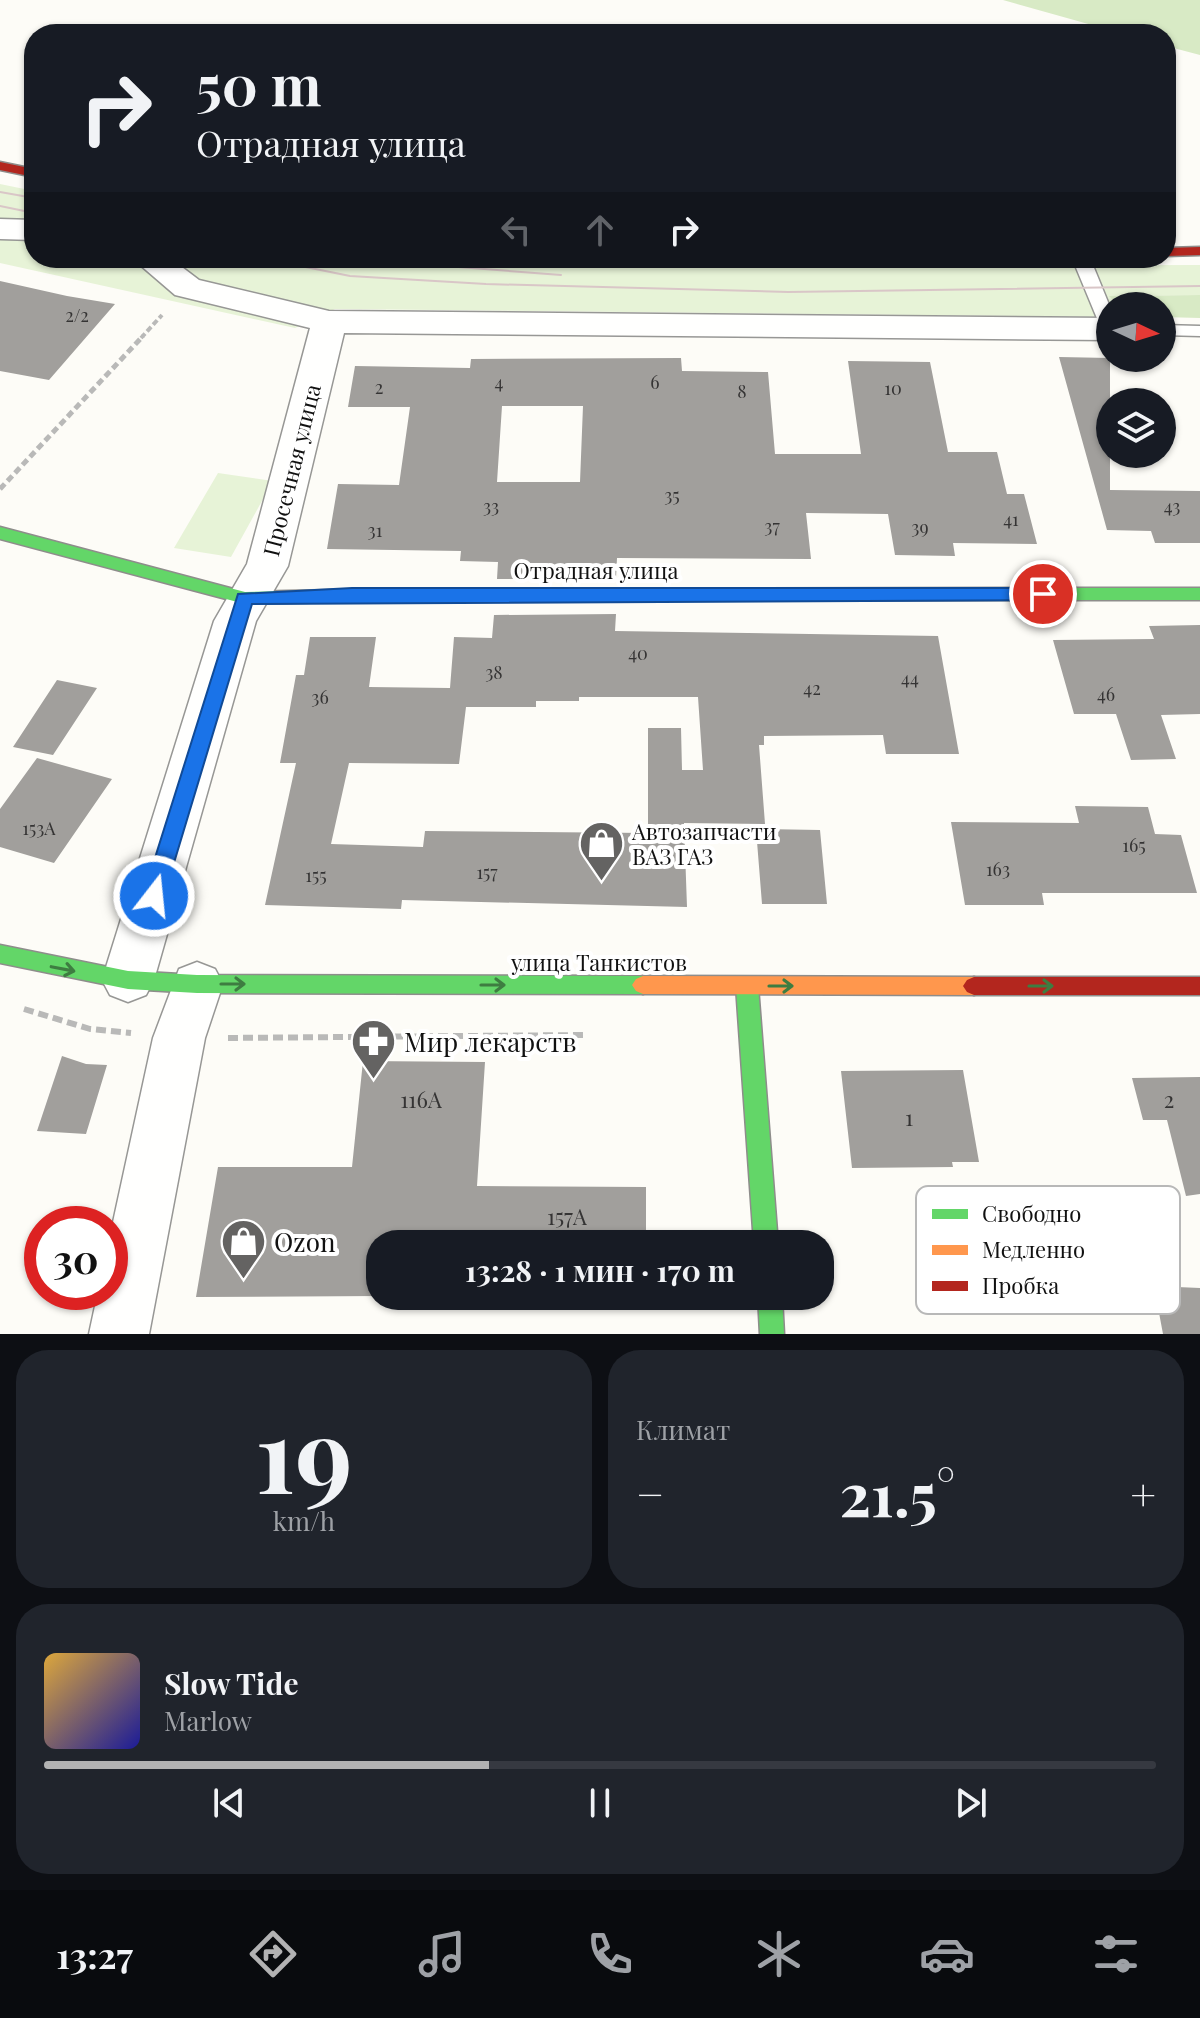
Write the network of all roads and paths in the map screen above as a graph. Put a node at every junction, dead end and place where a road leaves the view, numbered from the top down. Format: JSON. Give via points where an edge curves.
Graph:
{"nodes":[{"id":1,"x":0,"y":166,"type":"edge"},
{"id":2,"x":24,"y":171,"type":"edge"},
{"id":3,"x":0,"y":229,"type":"edge"},
{"id":4,"x":24,"y":230,"type":"edge"},
{"id":5,"x":1200,"y":251,"type":"edge"},
{"id":6,"x":1176,"y":252,"type":"edge"},
{"id":7,"x":162,"y":268,"type":"edge"},
{"id":8,"x":1085,"y":268,"type":"edge"},
{"id":9,"x":187,"y":288,"type":"junction"},
{"id":10,"x":1096,"y":295,"type":"edge"},
{"id":11,"x":329,"y":322,"type":"junction"},
{"id":12,"x":1096,"y":329,"type":"edge"},
{"id":13,"x":1176,"y":330,"type":"edge"},
{"id":14,"x":1200,"y":331,"type":"edge"},
{"id":15,"x":0,"y":489,"type":"edge"},
{"id":16,"x":0,"y":533,"type":"edge"},
{"id":17,"x":1200,"y":594,"type":"edge"},
{"id":18,"x":245,"y":598,"type":"junction"},
{"id":19,"x":0,"y":954,"type":"edge"},
{"id":20,"x":128,"y":980,"type":"junction"},
{"id":21,"x":197,"y":984,"type":"junction"},
{"id":22,"x":747,"y":986,"type":"junction"},
{"id":23,"x":1200,"y":986,"type":"edge"},
{"id":24,"x":765,"y":1230,"type":"edge"},
{"id":25,"x":771,"y":1310,"type":"edge"},
{"id":26,"x":119,"y":1334,"type":"edge"},
{"id":27,"x":772,"y":1334,"type":"edge"}],
"edges":[{"from":1,"to":2,"type":"street"},
{"from":3,"to":4,"type":"street"},
{"from":5,"to":6,"type":"street"},
{"from":7,"to":9,"type":"street"},
{"from":8,"to":10,"type":"lane"},
{"from":9,"to":11,"type":"street"},
{"from":9,"to":15,"type":"path"},
{"from":11,"to":12,"type":"street"},
{"from":11,"to":18,"type":"street","name":"Просечная улица","via":[[267,566]]},
{"from":13,"to":14,"type":"lane"},
{"from":16,"to":18,"type":"street","name":"Отрадная улица"},
{"from":17,"to":18,"type":"street","name":"Отрадная улица"},
{"from":18,"to":20,"type":"street","name":"Просечная улица"},
{"from":19,"to":20,"type":"street","name":"улица Танкистов","one_way":true},
{"from":20,"to":21,"type":"street","name":"улица Танкистов"},
{"from":21,"to":22,"type":"street","name":"улица Танкистов","one_way":true},
{"from":21,"to":26,"type":"street","via":[[179,1038]]},
{"from":22,"to":23,"type":"street","name":"улица Танкистов","one_way":true},
{"from":22,"to":24,"type":"street"},
{"from":25,"to":27,"type":"street"}]}
